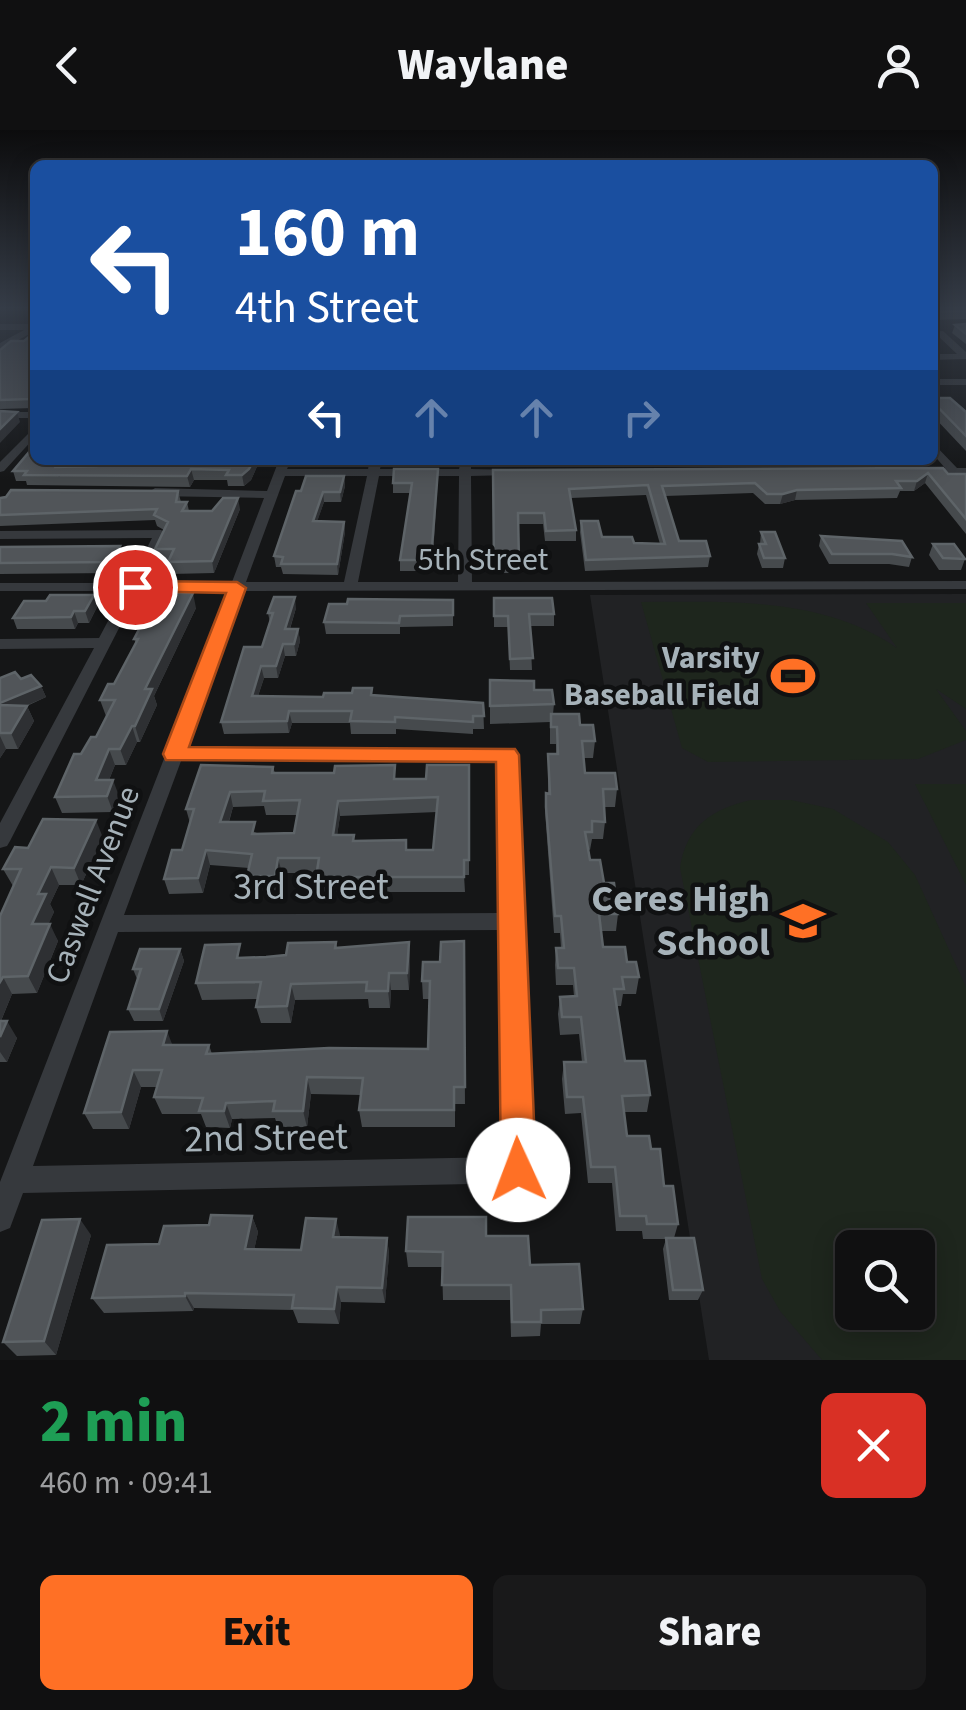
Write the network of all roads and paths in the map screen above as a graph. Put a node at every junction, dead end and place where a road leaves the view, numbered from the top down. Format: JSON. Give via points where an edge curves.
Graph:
{"nodes":[{"id":1,"x":938,"y":382,"type":"edge"},
{"id":2,"x":966,"y":382,"type":"edge"},
{"id":3,"x":0,"y":415,"type":"edge"},
{"id":4,"x":30,"y":415,"type":"edge"},
{"id":5,"x":30,"y":436,"type":"edge"},
{"id":6,"x":938,"y":451,"type":"edge"},
{"id":7,"x":283,"y":466,"type":"edge"},
{"id":8,"x":374,"y":466,"type":"edge"},
{"id":9,"x":465,"y":466,"type":"edge"},
{"id":10,"x":0,"y":469,"type":"edge"},
{"id":11,"x":915,"y":471,"type":"edge"},
{"id":12,"x":960,"y":471,"type":"edge"},
{"id":13,"x":524,"y":472,"type":"edge"},
{"id":14,"x":140,"y":492,"type":"edge"},
{"id":15,"x":272,"y":495,"type":"junction"},
{"id":16,"x":0,"y":534,"type":"edge"},
{"id":17,"x":966,"y":584,"type":"edge"},
{"id":18,"x":0,"y":587,"type":"edge"},
{"id":19,"x":135,"y":587,"type":"junction"},
{"id":20,"x":237,"y":588,"type":"junction"},
{"id":21,"x":350,"y":588,"type":"junction"},
{"id":22,"x":465,"y":588,"type":"junction"},
{"id":23,"x":0,"y":644,"type":"edge"},
{"id":24,"x":105,"y":644,"type":"junction"},
{"id":25,"x":174,"y":754,"type":"junction"},
{"id":26,"x":0,"y":841,"type":"edge"},
{"id":27,"x":512,"y":921,"type":"junction"},
{"id":28,"x":111,"y":924,"type":"junction"},
{"id":29,"x":14,"y":1180,"type":"junction"},
{"id":30,"x":0,"y":1218,"type":"edge"}],
"edges":[{"from":1,"to":2,"type":"street"},
{"from":3,"to":4,"type":"street"},
{"from":5,"to":10,"type":"street"},
{"from":6,"to":12,"type":"street"},
{"from":7,"to":8,"type":"street"},
{"from":7,"to":15,"type":"street","name":"Caswell Avenue"},
{"from":8,"to":9,"type":"street"},
{"from":8,"to":21,"type":"street"},
{"from":9,"to":13,"type":"street"},
{"from":9,"to":22,"type":"street"},
{"from":11,"to":12,"type":"street"},
{"from":14,"to":15,"type":"street"},
{"from":15,"to":20,"type":"street","name":"Caswell Avenue"},
{"from":16,"to":19,"type":"street","via":[[161,534]]},
{"from":17,"to":22,"type":"street","name":"5th Street"},
{"from":18,"to":19,"type":"street","name":"5th Street"},
{"from":19,"to":20,"type":"street","name":"5th Street"},
{"from":19,"to":24,"type":"street"},
{"from":20,"to":21,"type":"street","name":"5th Street"},
{"from":20,"to":25,"type":"street","name":"Caswell Avenue"},
{"from":21,"to":22,"type":"street","name":"5th Street"},
{"from":23,"to":24,"type":"street"},
{"from":24,"to":26,"type":"street"},
{"from":25,"to":27,"type":"street","via":[[507,755]]},
{"from":25,"to":28,"type":"street","name":"Caswell Avenue"},
{"from":27,"to":28,"type":"street","name":"3rd Street"},
{"from":27,"to":29,"type":"street","name":"2nd Street","via":[[518,1170]]},
{"from":28,"to":29,"type":"street","name":"Caswell Avenue"},
{"from":29,"to":30,"type":"street","name":"Caswell Avenue"}]}
